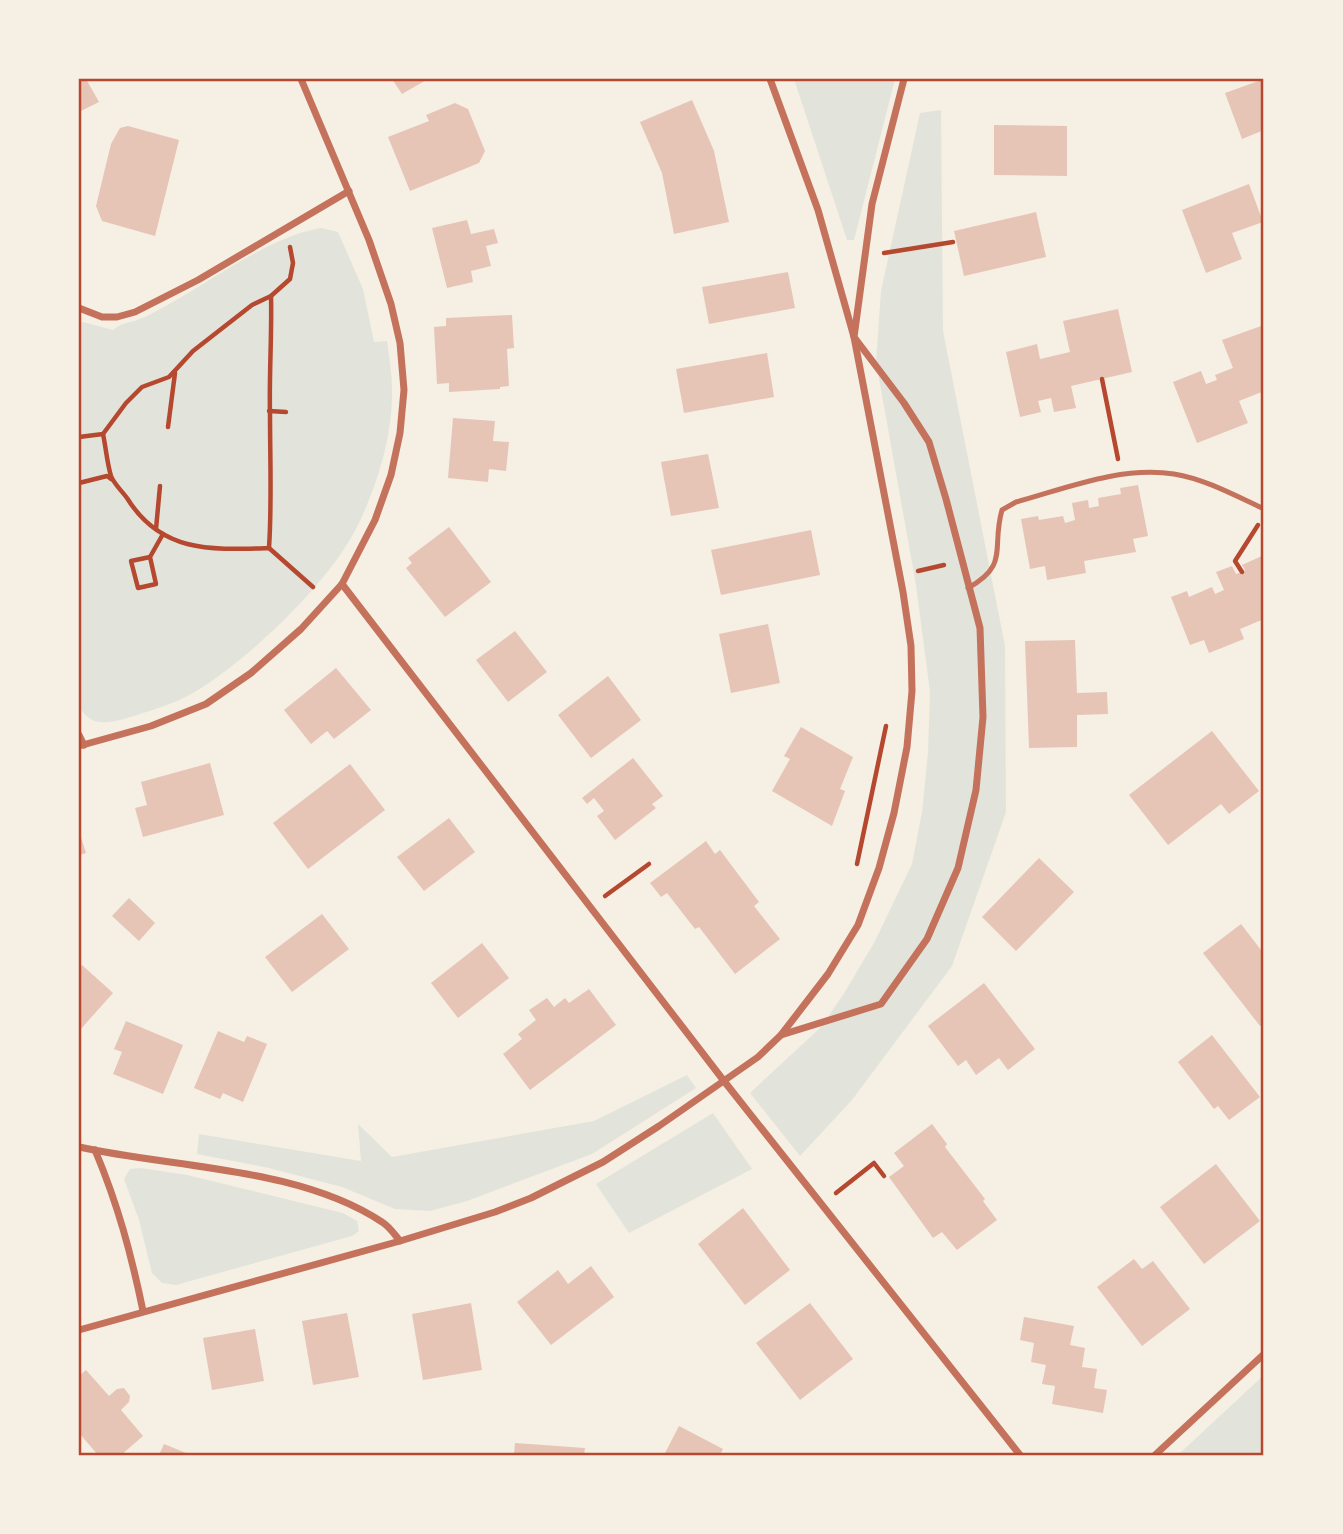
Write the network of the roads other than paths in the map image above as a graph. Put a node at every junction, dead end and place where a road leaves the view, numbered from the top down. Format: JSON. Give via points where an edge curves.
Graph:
{"nodes":[{"id":1,"x":301,"y":79,"type":"edge"},
{"id":2,"x":770,"y":79,"type":"edge"},
{"id":3,"x":904,"y":79,"type":"edge"},
{"id":4,"x":348,"y":191,"type":"junction"},
{"id":5,"x":79,"y":308,"type":"edge"},
{"id":6,"x":854,"y":337,"type":"junction"},
{"id":7,"x":1264,"y":509,"type":"edge"},
{"id":8,"x":342,"y":584,"type":"junction"},
{"id":9,"x":968,"y":588,"type":"junction"},
{"id":10,"x":79,"y":735,"type":"edge"},
{"id":11,"x":81,"y":745,"type":"edge"},
{"id":12,"x":781,"y":1035,"type":"junction"},
{"id":13,"x":724,"y":1081,"type":"junction"},
{"id":14,"x":79,"y":1147,"type":"edge"},
{"id":15,"x":95,"y":1150,"type":"junction"},
{"id":16,"x":400,"y":1241,"type":"junction"},
{"id":17,"x":143,"y":1311,"type":"junction"},
{"id":18,"x":79,"y":1330,"type":"edge"},
{"id":19,"x":1264,"y":1354,"type":"edge"},
{"id":20,"x":1020,"y":1455,"type":"edge"},
{"id":21,"x":1155,"y":1455,"type":"edge"}],
"edges":[{"from":1,"to":4,"type":"street"},
{"from":2,"to":6,"type":"street","via":[[818,211]]},
{"from":3,"to":6,"type":"street","via":[[872,204]]},
{"from":4,"to":5,"type":"street","via":[[135,312],[102,317]]},
{"from":4,"to":8,"type":"street","via":[[391,304],[404,390],[391,475],[375,520]]},
{"from":6,"to":9,"type":"street","via":[[929,442]]},
{"from":6,"to":12,"type":"street","via":[[911,646],[907,747],[879,868],[858,925],[828,974]]},
{"from":7,"to":9,"type":"lane","via":[[1222,489],[1147,472],[1121,474],[1016,502],[1002,510],[995,563],[986,578]]},
{"from":8,"to":11,"type":"street","via":[[301,629],[251,673],[206,704],[151,726]]},
{"from":8,"to":13,"type":"street"},
{"from":9,"to":12,"type":"street","via":[[980,628],[983,718],[976,790],[958,868],[927,939],[881,1004]]},
{"from":10,"to":11,"type":"street"},
{"from":12,"to":13,"type":"street"},
{"from":13,"to":16,"type":"street","via":[[603,1161],[543,1192]]},
{"from":13,"to":20,"type":"street"},
{"from":14,"to":15,"type":"street"},
{"from":15,"to":16,"type":"street","via":[[304,1186],[385,1223]]},
{"from":15,"to":17,"type":"street","via":[[115,1199]]},
{"from":16,"to":17,"type":"street"},
{"from":17,"to":18,"type":"street"},
{"from":19,"to":21,"type":"street"}]}
